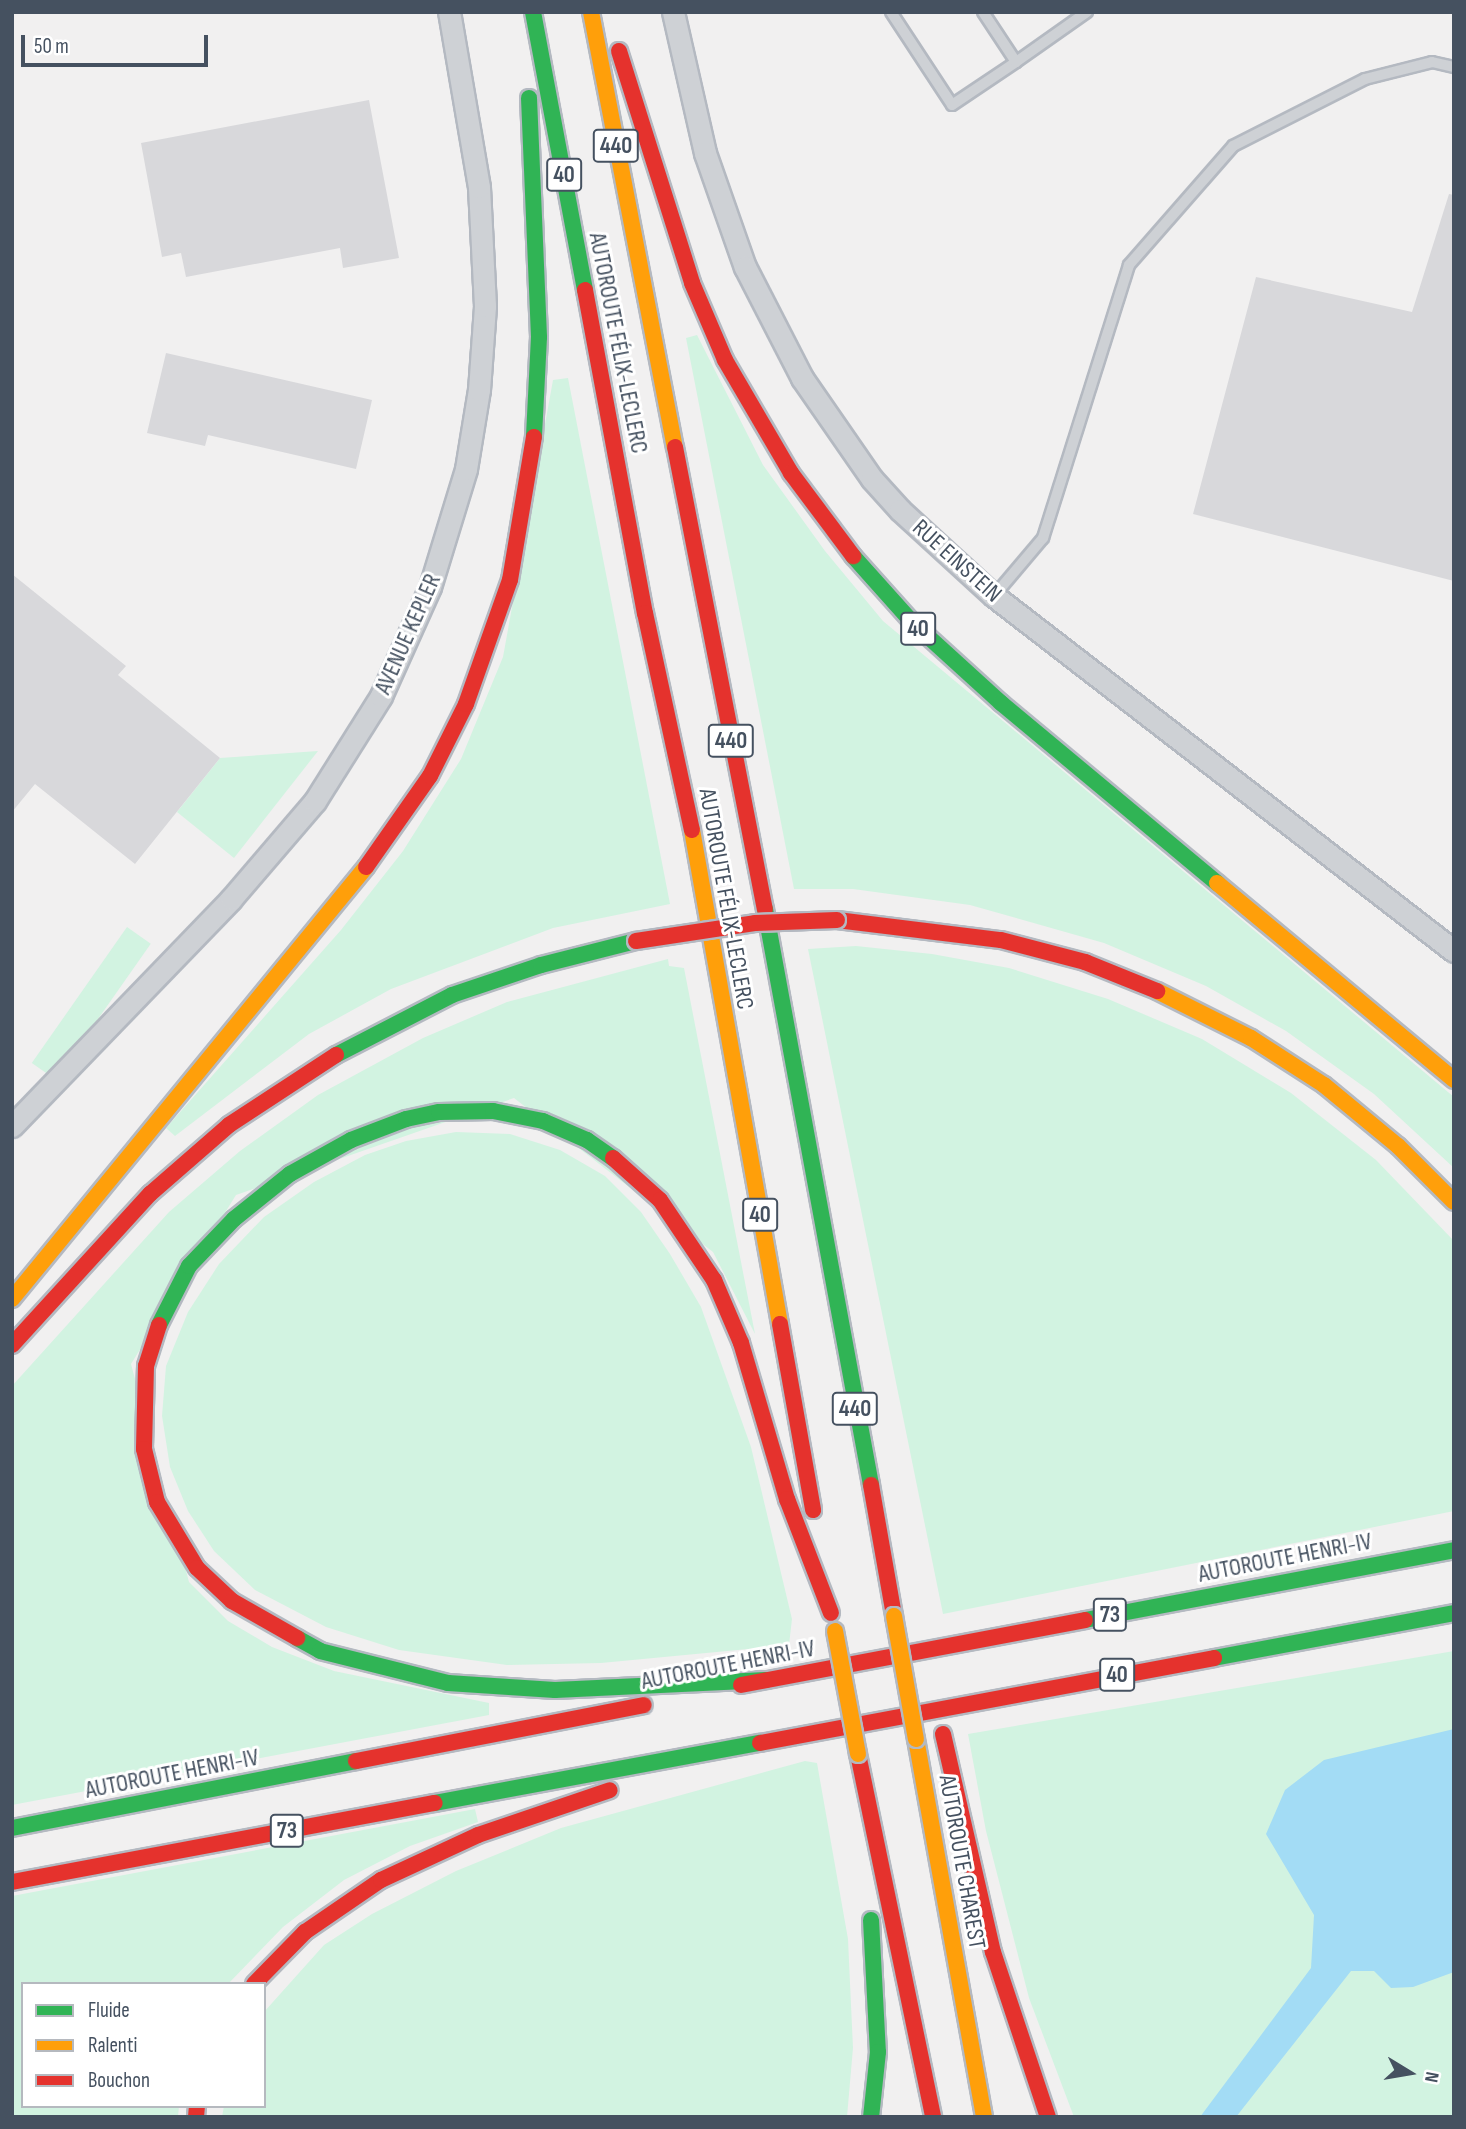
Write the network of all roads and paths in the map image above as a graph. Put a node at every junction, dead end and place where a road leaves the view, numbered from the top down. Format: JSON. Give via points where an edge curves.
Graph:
{"nodes":[{"id":1,"x":449,"y":12,"type":"edge"},
{"id":2,"x":526,"y":12,"type":"edge"},
{"id":3,"x":533,"y":12,"type":"edge"},
{"id":4,"x":590,"y":12,"type":"edge"},
{"id":5,"x":673,"y":12,"type":"edge"},
{"id":6,"x":891,"y":12,"type":"edge"},
{"id":7,"x":983,"y":12,"type":"edge"},
{"id":8,"x":1087,"y":12,"type":"edge"},
{"id":9,"x":611,"y":25,"type":"edge"},
{"id":10,"x":1016,"y":62,"type":"junction"},
{"id":11,"x":1454,"y":68,"type":"edge"},
{"id":12,"x":994,"y":596,"type":"junction"},
{"id":13,"x":1454,"y":951,"type":"edge"},
{"id":14,"x":1454,"y":1080,"type":"edge"},
{"id":15,"x":12,"y":1126,"type":"edge"},
{"id":16,"x":822,"y":1202,"type":"junction"},
{"id":17,"x":1454,"y":1202,"type":"edge"},
{"id":18,"x":12,"y":1299,"type":"edge"},
{"id":19,"x":12,"y":1345,"type":"edge"},
{"id":20,"x":869,"y":1373,"type":"dead end"},
{"id":21,"x":1454,"y":1550,"type":"edge"},
{"id":22,"x":831,"y":1613,"type":"junction"},
{"id":23,"x":1454,"y":1613,"type":"edge"},
{"id":24,"x":894,"y":1616,"type":"joint"},
{"id":25,"x":923,"y":1638,"type":"dead end"},
{"id":26,"x":929,"y":1666,"type":"dead end"},
{"id":27,"x":766,"y":1680,"type":"junction"},
{"id":28,"x":934,"y":1693,"type":"dead end"},
{"id":29,"x":781,"y":1736,"type":"junction"},
{"id":30,"x":866,"y":1791,"type":"junction"},
{"id":31,"x":12,"y":1828,"type":"edge"},
{"id":32,"x":12,"y":1882,"type":"edge"},
{"id":33,"x":256,"y":1982,"type":"edge"},
{"id":34,"x":871,"y":2117,"type":"edge"},
{"id":35,"x":933,"y":2117,"type":"edge"},
{"id":36,"x":984,"y":2117,"type":"edge"},
{"id":37,"x":1048,"y":2117,"type":"edge"}],
"edges":[{"from":1,"to":15,"type":"street","name":"AVENUE KEPLER","via":[[479,187],[485,306],[479,390],[466,469],[430,587],[393,675],[315,801],[231,899]]},
{"from":2,"to":18,"type":"highway","via":[[539,295],[537,419],[519,542],[484,662],[430,776],[382,847]]},
{"from":3,"to":22,"type":"highway","name":"AUTOROUTE FÉLIX-LECLERC","number":"40","via":[[645,612],[689,816]]},
{"from":4,"to":16,"type":"highway","name":"AUTOROUTE FÉLIX-LECLERC","number":"440"},
{"from":5,"to":12,"type":"street","name":"RUE EINSTEIN","via":[[717,193],[745,267],[782,344],[873,478],[910,520]]},
{"from":6,"to":10,"type":"lane","via":[[952,106]]},
{"from":7,"to":10,"type":"lane"},
{"from":8,"to":10,"type":"lane"},
{"from":9,"to":14,"type":"highway","number":"40","via":[[678,243],[713,335],[767,437],[838,538],[912,622],[1001,703]]},
{"from":11,"to":12,"type":"lane","via":[[1432,62],[1365,79],[1233,146],[1129,265],[1042,538]]},
{"from":12,"to":13,"type":"street","name":"RUE EINSTEIN"},
{"from":16,"to":20,"type":"highway"},
{"from":16,"to":24,"type":"highway","name":"AUTOROUTE FÉLIX-LECLERC","number":"440"},
{"from":17,"to":19,"type":"highway","bridge":true,"via":[[1398,1146],[1324,1085],[1251,1038],[1172,998],[1084,962],[1001,940],[923,927],[837,920],[755,923],[636,941],[541,965],[452,995],[315,1066],[229,1125],[160,1185]]},
{"from":21,"to":27,"type":"highway","name":"AUTOROUTE HENRI-IV","number":"73"},
{"from":22,"to":27,"type":"highway","via":[[787,1499],[741,1343],[714,1280],[660,1200],[624,1165],[587,1140],[543,1121],[493,1111],[439,1112],[406,1119],[351,1140],[290,1174],[234,1219],[189,1266],[163,1311],[146,1366],[144,1449],[157,1502],[170,1528],[197,1568],[232,1601],[320,1651],[448,1683],[555,1690]]},
{"from":22,"to":30,"type":"highway","name":"AUTOROUTE FÉLIX-LECLERC","number":"40","bridge":true},
{"from":23,"to":29,"type":"highway","number":"40"},
{"from":24,"to":36,"type":"highway","name":"AUTOROUTE CHAREST","number":"440","bridge":true},
{"from":25,"to":26,"type":"highway"},
{"from":27,"to":31,"type":"highway","name":"AUTOROUTE HENRI-IV","number":"73"},
{"from":28,"to":37,"type":"highway","via":[[993,1952]]},
{"from":29,"to":32,"type":"highway","number":"73"},
{"from":29,"to":33,"type":"highway","via":[[540,1813],[412,1863],[321,1920]]},
{"from":30,"to":34,"type":"highway","via":[[877,2010]]},
{"from":30,"to":35,"type":"highway"}]}
